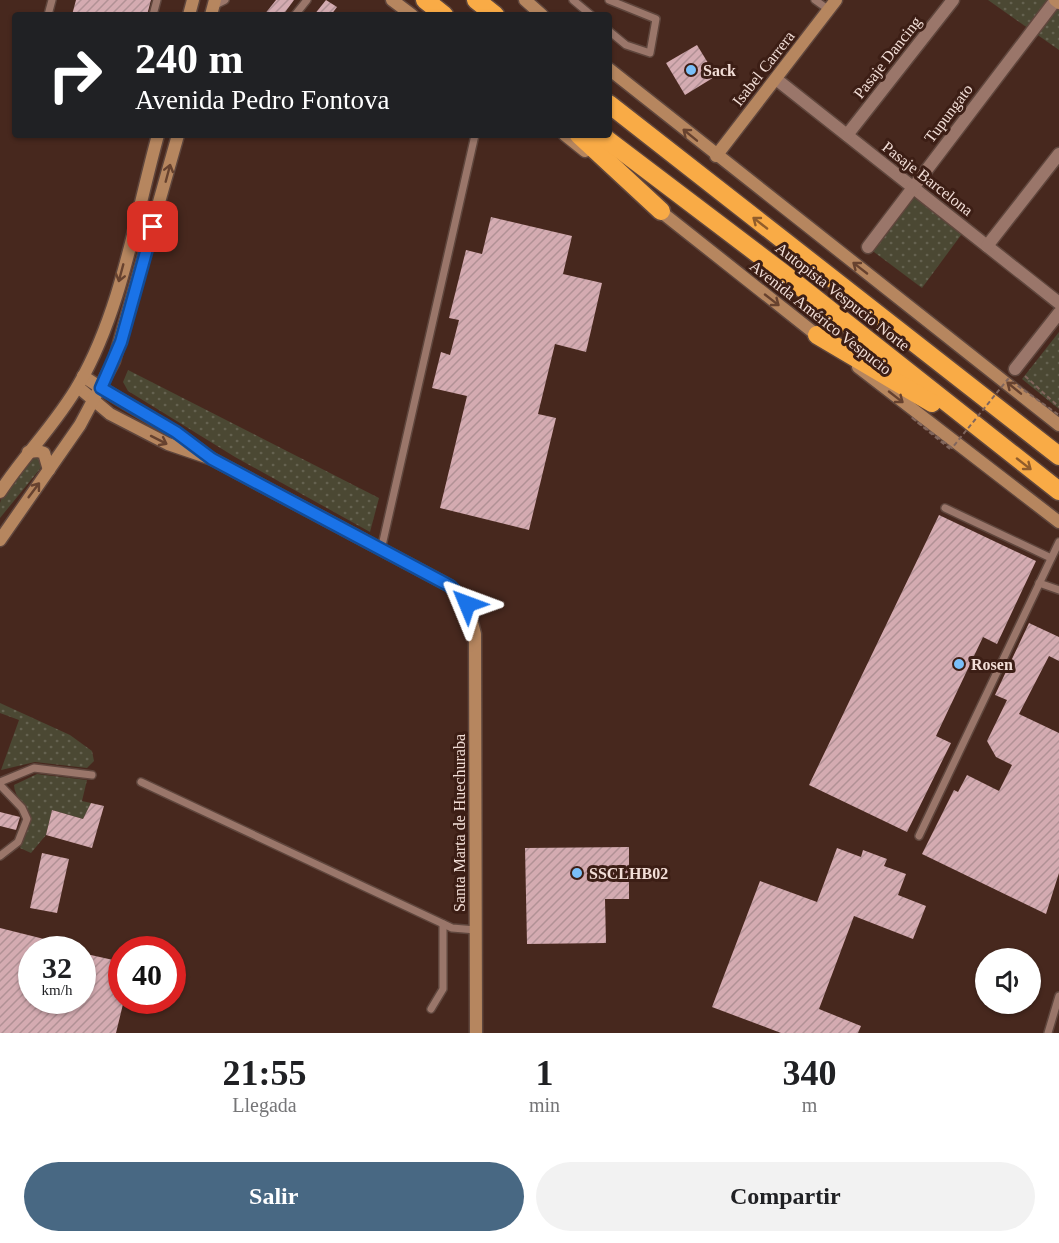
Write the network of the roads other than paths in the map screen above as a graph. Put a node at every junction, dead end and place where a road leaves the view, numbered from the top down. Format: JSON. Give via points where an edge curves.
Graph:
{"nodes":[{"id":1,"x":225,"y":0,"type":"edge"},
{"id":2,"x":392,"y":0,"type":"edge"},
{"id":3,"x":425,"y":0,"type":"edge"},
{"id":4,"x":476,"y":0,"type":"edge"},
{"id":5,"x":573,"y":0,"type":"edge"},
{"id":6,"x":609,"y":0,"type":"edge"},
{"id":7,"x":814,"y":0,"type":"edge"},
{"id":8,"x":953,"y":0,"type":"edge"},
{"id":9,"x":527,"y":1,"type":"edge"},
{"id":10,"x":1056,"y":1,"type":"edge"},
{"id":11,"x":833,"y":5,"type":"edge"},
{"id":12,"x":213,"y":7,"type":"edge"},
{"id":13,"x":408,"y":12,"type":"edge"},
{"id":14,"x":440,"y":12,"type":"edge"},
{"id":15,"x":491,"y":12,"type":"edge"},
{"id":16,"x":539,"y":12,"type":"edge"},
{"id":17,"x":587,"y":12,"type":"edge"},
{"id":18,"x":612,"y":33,"type":"edge"},
{"id":19,"x":612,"y":71,"type":"edge"},
{"id":20,"x":776,"y":79,"type":"junction"},
{"id":21,"x":612,"y":106,"type":"edge"},
{"id":22,"x":847,"y":135,"type":"junction"},
{"id":23,"x":157,"y":138,"type":"edge"},
{"id":24,"x":177,"y":138,"type":"edge"},
{"id":25,"x":474,"y":138,"type":"edge"},
{"id":26,"x":569,"y":138,"type":"edge"},
{"id":27,"x":582,"y":138,"type":"edge"},
{"id":28,"x":605,"y":138,"type":"edge"},
{"id":29,"x":1059,"y":154,"type":"edge"},
{"id":30,"x":716,"y":156,"type":"junction"},
{"id":31,"x":913,"y":187,"type":"junction"},
{"id":32,"x":661,"y":212,"type":"junction"},
{"id":33,"x":987,"y":246,"type":"junction"},
{"id":34,"x":868,"y":247,"type":"dead end"},
{"id":35,"x":1059,"y":303,"type":"edge"},
{"id":36,"x":1059,"y":313,"type":"edge"},
{"id":37,"x":817,"y":335,"type":"junction"},
{"id":38,"x":1017,"y":370,"type":"road end"},
{"id":39,"x":80,"y":382,"type":"junction"},
{"id":40,"x":101,"y":388,"type":"junction"},
{"id":41,"x":971,"y":388,"type":"junction"},
{"id":42,"x":93,"y":402,"type":"junction"},
{"id":43,"x":1059,"y":425,"type":"edge"},
{"id":44,"x":989,"y":437,"type":"junction"},
{"id":45,"x":1059,"y":442,"type":"edge"},
{"id":46,"x":28,"y":452,"type":"junction"},
{"id":47,"x":1059,"y":456,"type":"edge"},
{"id":48,"x":212,"y":459,"type":"junction"},
{"id":49,"x":49,"y":470,"type":"junction"},
{"id":50,"x":1059,"y":491,"type":"edge"},
{"id":51,"x":0,"y":492,"type":"edge"},
{"id":52,"x":945,"y":508,"type":"dead end"},
{"id":53,"x":1059,"y":522,"type":"edge"},
{"id":54,"x":0,"y":540,"type":"edge"},
{"id":55,"x":1059,"y":542,"type":"edge"},
{"id":56,"x":381,"y":550,"type":"junction"},
{"id":57,"x":1051,"y":558,"type":"junction"},
{"id":58,"x":1039,"y":583,"type":"junction"},
{"id":59,"x":1059,"y":590,"type":"edge"},
{"id":60,"x":92,"y":775,"type":"dead end"},
{"id":61,"x":141,"y":782,"type":"dead end"},
{"id":62,"x":0,"y":783,"type":"edge"},
{"id":63,"x":919,"y":836,"type":"dead end"},
{"id":64,"x":0,"y":856,"type":"edge"},
{"id":65,"x":443,"y":924,"type":"junction"},
{"id":66,"x":476,"y":930,"type":"junction"},
{"id":67,"x":1059,"y":996,"type":"edge"},
{"id":68,"x":431,"y":1009,"type":"dead end"},
{"id":69,"x":476,"y":1033,"type":"edge"},
{"id":70,"x":1048,"y":1033,"type":"edge"}],
"edges":[{"from":1,"to":12,"type":"lane"},
{"from":2,"to":13,"type":"street"},
{"from":3,"to":14,"type":"highway"},
{"from":4,"to":15,"type":"highway"},
{"from":5,"to":17,"type":"lane"},
{"from":6,"to":18,"type":"lane","via":[[656,20],[650,53],[626,45]]},
{"from":7,"to":11,"type":"lane"},
{"from":8,"to":22,"type":"street","name":"Pasaje Dancing"},
{"from":9,"to":16,"type":"street"},
{"from":10,"to":31,"type":"street","name":"Tupungato"},
{"from":11,"to":20,"type":"street","name":"Isabel Carrera"},
{"from":30,"to":19,"type":"street","one_way":true},
{"from":20,"to":22,"type":"street","name":"Pasaje Barcelona"},
{"from":20,"to":30,"type":"street","name":"Isabel Carrera"},
{"from":41,"to":21,"type":"highway","name":"Autopista Vespucio Norte","one_way":true},
{"from":22,"to":31,"type":"street","name":"Pasaje Barcelona"},
{"from":23,"to":39,"type":"street","one_way":true,"via":[[114,299]]},
{"from":40,"to":24,"type":"street","one_way":true,"via":[[121,342]]},
{"from":25,"to":56,"type":"lane"},
{"from":26,"to":32,"type":"street","name":"Avenida Américo Vespucio"},
{"from":27,"to":32,"type":"highway"},
{"from":28,"to":44,"type":"highway","name":"Autopista Vespucio Norte"},
{"from":29,"to":33,"type":"street"},
{"from":43,"to":30,"type":"street","one_way":true},
{"from":31,"to":33,"type":"street","name":"Pasaje Barcelona"},
{"from":31,"to":34,"type":"street","name":"Tupungato"},
{"from":32,"to":37,"type":"street","name":"Avenida Américo Vespucio","one_way":true},
{"from":33,"to":35,"type":"street","name":"Pasaje Barcelona"},
{"from":36,"to":38,"type":"street"},
{"from":37,"to":44,"type":"highway"},
{"from":37,"to":53,"type":"street","name":"Avenida Américo Vespucio","one_way":true},
{"from":39,"to":40,"type":"street"},
{"from":39,"to":42,"type":"street"},
{"from":39,"to":46,"type":"street"},
{"from":40,"to":42,"type":"street"},
{"from":40,"to":48,"type":"street","via":[[176,432]]},
{"from":41,"to":45,"type":"highway"},
{"from":41,"to":47,"type":"highway","name":"Autopista Vespucio Norte"},
{"from":42,"to":48,"type":"street","one_way":true,"via":[[168,444]]},
{"from":42,"to":49,"type":"street"},
{"from":44,"to":50,"type":"highway","name":"Autopista Vespucio Norte","one_way":true},
{"from":46,"to":49,"type":"street","via":[[44,453]]},
{"from":46,"to":51,"type":"street"},
{"from":48,"to":56,"type":"street"},
{"from":54,"to":49,"type":"street","one_way":true},
{"from":52,"to":57,"type":"lane"},
{"from":55,"to":57,"type":"lane"},
{"from":56,"to":66,"type":"street","name":"Santa Marta de Huechuraba","via":[[450,586],[471,613],[475,634]]},
{"from":57,"to":58,"type":"lane"},
{"from":58,"to":59,"type":"lane"},
{"from":58,"to":63,"type":"lane"},
{"from":60,"to":62,"type":"lane","via":[[34,768]]},
{"from":61,"to":65,"type":"lane"},
{"from":62,"to":64,"type":"lane","via":[[27,819],[18,842]]},
{"from":65,"to":66,"type":"lane"},
{"from":65,"to":68,"type":"lane","via":[[443,989]]},
{"from":66,"to":69,"type":"street","name":"Santa Marta de Huechuraba"},
{"from":67,"to":70,"type":"lane"}]}
